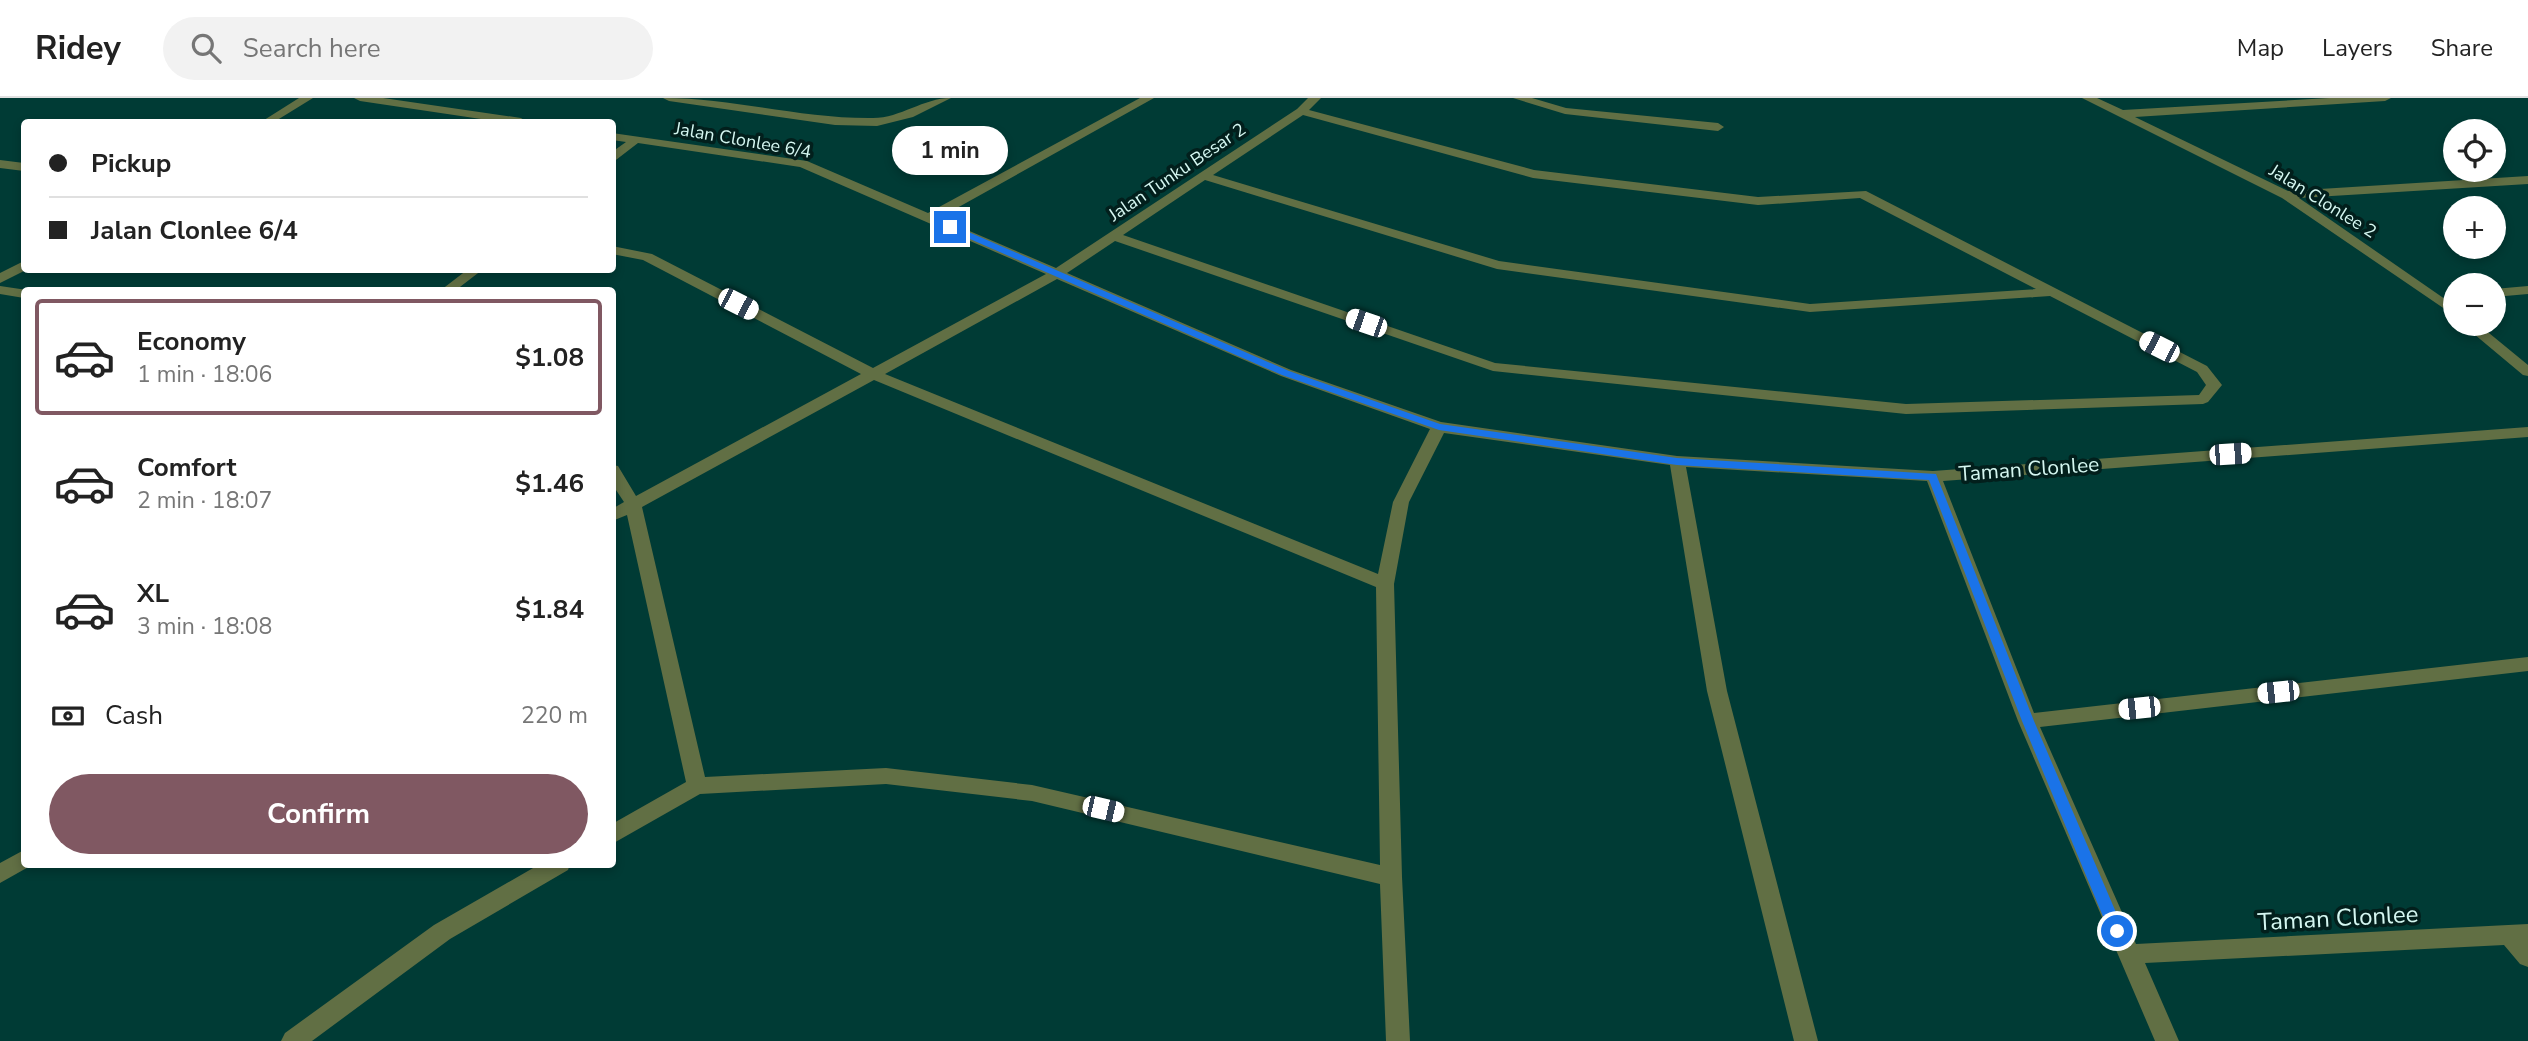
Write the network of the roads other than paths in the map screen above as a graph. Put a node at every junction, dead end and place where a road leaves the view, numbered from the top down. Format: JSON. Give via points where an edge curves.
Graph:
{"nodes":[{"id":1,"x":307,"y":98,"type":"edge"},
{"id":2,"x":360,"y":98,"type":"edge"},
{"id":3,"x":669,"y":98,"type":"edge"},
{"id":4,"x":944,"y":98,"type":"edge"},
{"id":5,"x":1149,"y":98,"type":"edge"},
{"id":6,"x":1315,"y":98,"type":"edge"},
{"id":7,"x":1519,"y":98,"type":"edge"},
{"id":8,"x":2088,"y":98,"type":"edge"},
{"id":9,"x":2385,"y":98,"type":"edge"},
{"id":10,"x":400,"y":101,"type":"edge"},
{"id":11,"x":1301,"y":111,"type":"junction"},
{"id":12,"x":2118,"y":114,"type":"junction"},
{"id":13,"x":272,"y":119,"type":"edge"},
{"id":14,"x":505,"y":119,"type":"edge"},
{"id":15,"x":1718,"y":127,"type":"dead end"},
{"id":16,"x":616,"y":137,"type":"edge"},
{"id":17,"x":635,"y":140,"type":"junction"},
{"id":18,"x":616,"y":156,"type":"edge"},
{"id":19,"x":0,"y":163,"type":"edge"},
{"id":20,"x":21,"y":166,"type":"edge"},
{"id":21,"x":1204,"y":176,"type":"junction"},
{"id":22,"x":2528,"y":180,"type":"edge"},
{"id":23,"x":2286,"y":195,"type":"junction"},
{"id":24,"x":929,"y":218,"type":"junction"},
{"id":25,"x":1113,"y":236,"type":"junction"},
{"id":26,"x":616,"y":251,"type":"edge"},
{"id":27,"x":21,"y":267,"type":"edge"},
{"id":28,"x":471,"y":273,"type":"edge"},
{"id":29,"x":1058,"y":273,"type":"junction"},
{"id":30,"x":0,"y":279,"type":"edge"},
{"id":31,"x":452,"y":287,"type":"edge"},
{"id":32,"x":0,"y":290,"type":"edge"},
{"id":33,"x":2528,"y":290,"type":"edge"},
{"id":34,"x":2051,"y":292,"type":"junction"},
{"id":35,"x":2506,"y":292,"type":"edge"},
{"id":36,"x":21,"y":294,"type":"edge"},
{"id":37,"x":2443,"y":297,"type":"edge"},
{"id":38,"x":2438,"y":298,"type":"junction"},
{"id":39,"x":2443,"y":302,"type":"edge"},
{"id":40,"x":2484,"y":336,"type":"edge"},
{"id":41,"x":2528,"y":372,"type":"edge"},
{"id":42,"x":873,"y":374,"type":"junction"},
{"id":43,"x":1439,"y":427,"type":"junction"},
{"id":44,"x":2528,"y":432,"type":"edge"},
{"id":45,"x":1677,"y":461,"type":"junction"},
{"id":46,"x":616,"y":476,"type":"edge"},
{"id":47,"x":1933,"y":476,"type":"junction"},
{"id":48,"x":633,"y":504,"type":"junction"},
{"id":49,"x":616,"y":514,"type":"edge"},
{"id":50,"x":1385,"y":584,"type":"junction"},
{"id":51,"x":2528,"y":664,"type":"edge"},
{"id":52,"x":2028,"y":721,"type":"junction"},
{"id":53,"x":697,"y":786,"type":"junction"},
{"id":54,"x":616,"y":833,"type":"edge"},
{"id":55,"x":21,"y":861,"type":"edge"},
{"id":56,"x":554,"y":868,"type":"edge"},
{"id":57,"x":0,"y":874,"type":"edge"},
{"id":58,"x":1391,"y":877,"type":"junction"},
{"id":59,"x":2519,"y":935,"type":"edge"},
{"id":60,"x":2126,"y":954,"type":"junction"},
{"id":61,"x":2528,"y":957,"type":"edge"},
{"id":62,"x":293,"y":1041,"type":"edge"},
{"id":63,"x":1398,"y":1041,"type":"edge"},
{"id":64,"x":1806,"y":1041,"type":"edge"},
{"id":65,"x":2167,"y":1041,"type":"edge"}],
"edges":[{"from":1,"to":13,"type":"street"},
{"from":2,"to":10,"type":"street"},
{"from":3,"to":4,"type":"street","via":[[835,121],[877,122],[909,116]]},
{"from":5,"to":24,"type":"street"},
{"from":6,"to":11,"type":"street","name":"Jalan Tunku Besar 2"},
{"from":7,"to":15,"type":"street","via":[[1565,111]]},
{"from":8,"to":12,"type":"street","name":"Jalan Clonlee 2"},
{"from":9,"to":12,"type":"street"},
{"from":10,"to":14,"type":"street"},
{"from":11,"to":21,"type":"street","name":"Jalan Tunku Besar 2"},
{"from":11,"to":34,"type":"street","via":[[1533,174],[1758,201],[1862,194]]},
{"from":12,"to":23,"type":"street","name":"Jalan Clonlee 2"},
{"from":16,"to":17,"type":"street","name":"Jalan Clonlee 6/4"},
{"from":17,"to":18,"type":"street"},
{"from":17,"to":24,"type":"street","name":"Jalan Clonlee 6/4","via":[[803,164]]},
{"from":19,"to":20,"type":"street"},
{"from":21,"to":25,"type":"street","name":"Jalan Tunku Besar 2"},
{"from":21,"to":34,"type":"street","via":[[1497,265],[1810,308]]},
{"from":22,"to":23,"type":"street"},
{"from":23,"to":38,"type":"street","name":"Jalan Clonlee 2"},
{"from":24,"to":29,"type":"street","name":"Jalan Clonlee 6/4"},
{"from":25,"to":29,"type":"street","name":"Jalan Tunku Besar 2"},
{"from":25,"to":34,"type":"street","via":[[1493,367],[1906,409],[2203,399],[2214,384],[2202,369]]},
{"from":26,"to":42,"type":"street","via":[[647,257]]},
{"from":27,"to":30,"type":"street"},
{"from":28,"to":31,"type":"street"},
{"from":29,"to":42,"type":"street","name":"Jalan Tunku Besar 2"},
{"from":29,"to":43,"type":"street","name":"Taman Clonlee","via":[[1286,373]]},
{"from":32,"to":36,"type":"street"},
{"from":33,"to":35,"type":"street"},
{"from":37,"to":38,"type":"street"},
{"from":38,"to":39,"type":"street","name":"Jalan Clonlee 2"},
{"from":40,"to":41,"type":"street"},
{"from":42,"to":48,"type":"street","name":"Jalan Tunku Besar 2"},
{"from":42,"to":50,"type":"street"},
{"from":43,"to":45,"type":"street","name":"Taman Clonlee"},
{"from":43,"to":50,"type":"street","via":[[1401,502]]},
{"from":44,"to":47,"type":"street","name":"Taman Clonlee"},
{"from":45,"to":47,"type":"street","name":"Taman Clonlee"},
{"from":45,"to":64,"type":"street","via":[[1717,691]]},
{"from":46,"to":48,"type":"street"},
{"from":47,"to":52,"type":"street"},
{"from":48,"to":49,"type":"street","name":"Jalan Tunku Besar 2"},
{"from":48,"to":53,"type":"street"},
{"from":50,"to":58,"type":"street"},
{"from":51,"to":52,"type":"street"},
{"from":52,"to":60,"type":"street"},
{"from":53,"to":54,"type":"street"},
{"from":53,"to":58,"type":"street","via":[[886,776],[1032,793]]},
{"from":55,"to":57,"type":"street"},
{"from":56,"to":62,"type":"street","via":[[442,932]]},
{"from":58,"to":63,"type":"street"},
{"from":59,"to":60,"type":"street","name":"Taman Clonlee"},
{"from":59,"to":61,"type":"street","name":"Taman Clonlee"},
{"from":60,"to":65,"type":"street"}]}
